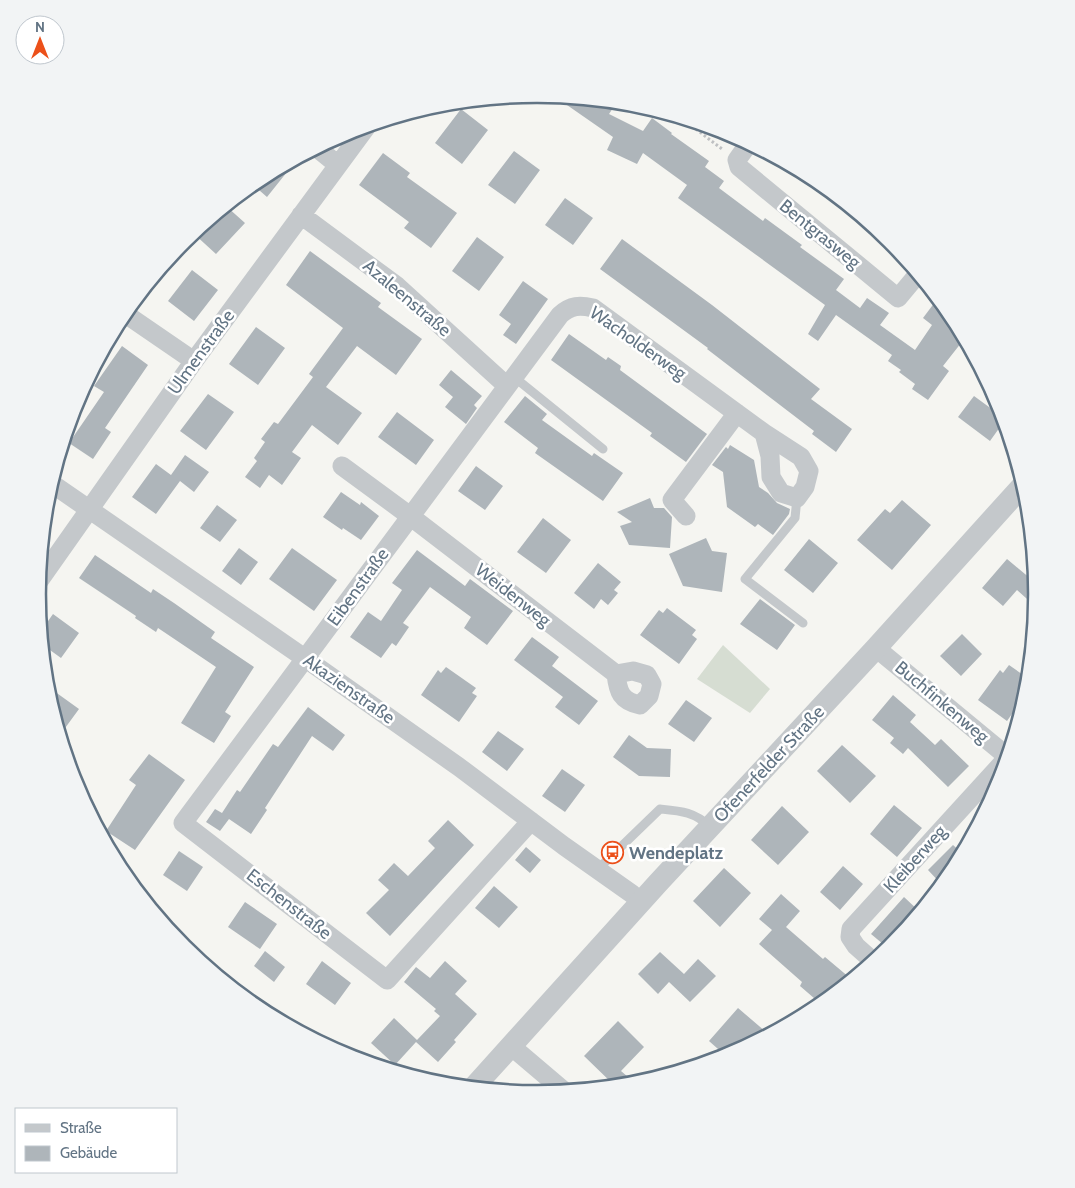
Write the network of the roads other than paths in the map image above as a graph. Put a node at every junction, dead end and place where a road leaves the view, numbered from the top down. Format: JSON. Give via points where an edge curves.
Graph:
{"nodes":[{"id":1,"x":359,"y":137,"type":"edge"},
{"id":2,"x":746,"y":149,"type":"edge"},
{"id":3,"x":322,"y":152,"type":"edge"},
{"id":4,"x":338,"y":165,"type":"junction"},
{"id":5,"x":301,"y":215,"type":"junction"},
{"id":6,"x":914,"y":279,"type":"edge"},
{"id":7,"x":131,"y":318,"type":"edge"},
{"id":8,"x":194,"y":361,"type":"junction"},
{"id":9,"x":511,"y":382,"type":"junction"},
{"id":10,"x":737,"y":413,"type":"junction"},
{"id":11,"x":764,"y":433,"type":"junction"},
{"id":12,"x":603,"y":449,"type":"dead end"},
{"id":13,"x":342,"y":466,"type":"dead end"},
{"id":14,"x":58,"y":488,"type":"edge"},
{"id":15,"x":1017,"y":491,"type":"edge"},
{"id":16,"x":797,"y":498,"type":"junction"},
{"id":17,"x":90,"y":511,"type":"junction"},
{"id":18,"x":410,"y":516,"type":"junction"},
{"id":19,"x":686,"y":516,"type":"dead end"},
{"id":20,"x":47,"y":570,"type":"edge"},
{"id":21,"x":802,"y":623,"type":"dead end"},
{"id":22,"x":876,"y":648,"type":"junction"},
{"id":23,"x":306,"y":659,"type":"junction"},
{"id":24,"x":616,"y":674,"type":"dead end"},
{"id":25,"x":1003,"y":753,"type":"edge"},
{"id":26,"x":995,"y":771,"type":"edge"},
{"id":27,"x":532,"y":821,"type":"junction"},
{"id":28,"x":710,"y":827,"type":"junction"},
{"id":29,"x":598,"y":869,"type":"junction"},
{"id":30,"x":641,"y":902,"type":"junction"},
{"id":31,"x":868,"y":957,"type":"edge"},
{"id":32,"x":511,"y":1046,"type":"junction"},
{"id":33,"x":479,"y":1082,"type":"edge"},
{"id":34,"x":556,"y":1084,"type":"edge"}],
"edges":[{"from":1,"to":4,"type":"street","name":"Ulmenstraße"},
{"from":2,"to":6,"type":"street","name":"Bentgrasweg","via":[[737,160],[738,167],[898,298]]},
{"from":3,"to":4,"type":"street"},
{"from":4,"to":5,"type":"street","name":"Ulmenstraße"},
{"from":5,"to":8,"type":"street","name":"Ulmenstraße"},
{"from":5,"to":9,"type":"street","name":"Azaleenstraße","via":[[398,286]]},
{"from":7,"to":8,"type":"street"},
{"from":8,"to":17,"type":"street","name":"Ulmenstraße"},
{"from":9,"to":10,"type":"street","name":"Wacholderweg","via":[[560,315],[577,305],[594,308]]},
{"from":9,"to":12,"type":"lane"},
{"from":9,"to":18,"type":"street","name":"Eibenstraße"},
{"from":10,"to":11,"type":"street","name":"Wacholderweg"},
{"from":10,"to":19,"type":"street","via":[[672,500]]},
{"from":11,"to":16,"type":"street","via":[[771,477],[781,492]]},
{"from":11,"to":16,"type":"street","name":"Wacholderweg","via":[[801,457],[809,472],[805,487]]},
{"from":13,"to":18,"type":"street"},
{"from":14,"to":17,"type":"street","name":"Akazienstraße"},
{"from":15,"to":22,"type":"street","name":"Ofenerfelder Straße"},
{"from":16,"to":21,"type":"lane","name":"Wacholderweg","via":[[795,518],[745,579]]},
{"from":17,"to":20,"type":"street","name":"Ulmenstraße"},
{"from":17,"to":23,"type":"street","name":"Akazienstraße"},
{"from":18,"to":23,"type":"street","name":"Eibenstraße"},
{"from":18,"to":24,"type":"street","name":"Weidenweg"},
{"from":22,"to":25,"type":"street","name":"Buchfinkenweg"},
{"from":22,"to":28,"type":"street","name":"Ofenerfelder Straße"},
{"from":23,"to":27,"type":"street","name":"Akazienstraße"},
{"from":23,"to":27,"type":"street","name":"Eschenstraße","via":[[182,822],[387,980]]},
{"from":26,"to":31,"type":"street","name":"Kleiberweg","via":[[852,929],[850,937]]},
{"from":27,"to":29,"type":"street","name":"Akazienstraße"},
{"from":28,"to":29,"type":"lane","via":[[700,818],[660,809]]},
{"from":28,"to":30,"type":"street","name":"Ofenerfelder Straße"},
{"from":29,"to":30,"type":"street","name":"Akazienstraße"},
{"from":30,"to":32,"type":"street","name":"Ofenerfelder Straße"},
{"from":32,"to":33,"type":"street","name":"Ofenerfelder Straße"},
{"from":32,"to":34,"type":"street"}]}
